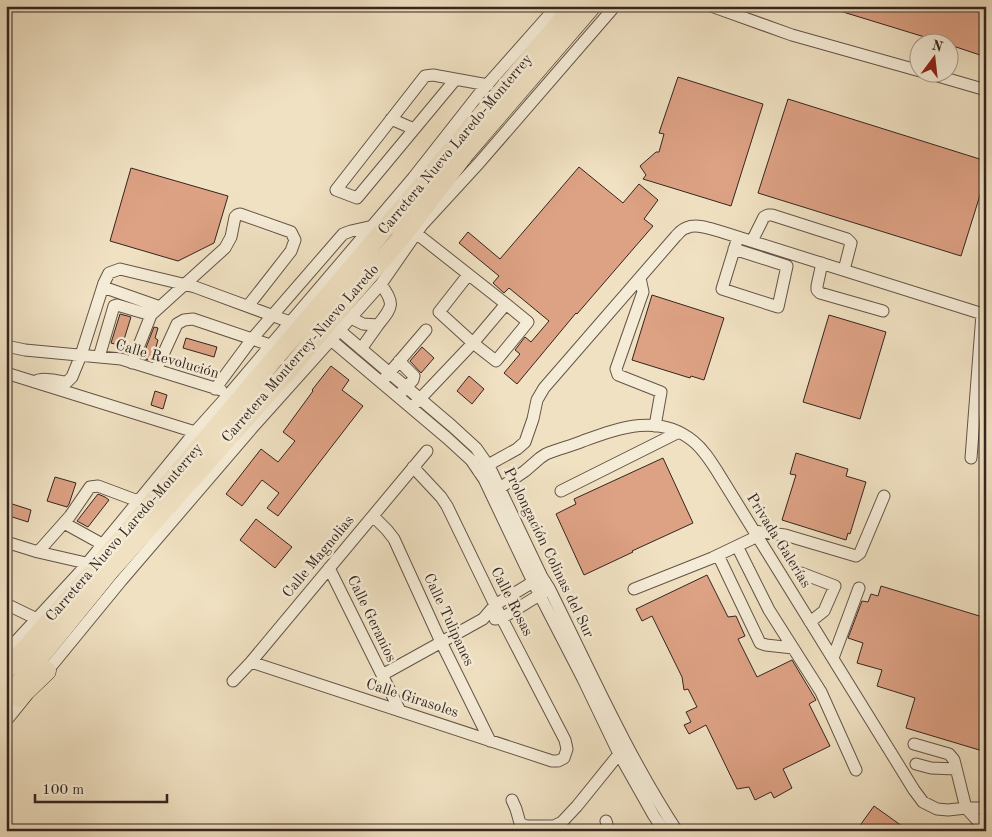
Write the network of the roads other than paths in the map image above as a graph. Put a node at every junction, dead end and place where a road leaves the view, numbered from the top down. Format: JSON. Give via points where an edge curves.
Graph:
{"nodes":[{"id":1,"x":557,"y":6,"type":"edge"},
{"id":2,"x":574,"y":6,"type":"edge"},
{"id":3,"x":592,"y":6,"type":"edge"},
{"id":4,"x":614,"y":6,"type":"edge"},
{"id":5,"x":711,"y":6,"type":"edge"},
{"id":6,"x":910,"y":68,"type":"edge"},
{"id":7,"x":455,"y":80,"type":"junction"},
{"id":8,"x":958,"y":82,"type":"edge"},
{"id":9,"x":488,"y":86,"type":"junction"},
{"id":10,"x":986,"y":90,"type":"edge"},
{"id":11,"x":391,"y":119,"type":"junction"},
{"id":12,"x":471,"y":127,"type":"junction"},
{"id":13,"x":414,"y":129,"type":"junction"},
{"id":14,"x":413,"y":178,"type":"junction"},
{"id":15,"x":372,"y":226,"type":"junction"},
{"id":16,"x":416,"y":229,"type":"junction"},
{"id":17,"x":738,"y":237,"type":"junction"},
{"id":18,"x":752,"y":241,"type":"junction"},
{"id":19,"x":406,"y":248,"type":"junction"},
{"id":20,"x":734,"y":249,"type":"junction"},
{"id":21,"x":822,"y":263,"type":"junction"},
{"id":22,"x":844,"y":270,"type":"junction"},
{"id":23,"x":468,"y":275,"type":"junction"},
{"id":24,"x":640,"y":278,"type":"junction"},
{"id":25,"x":184,"y":284,"type":"junction"},
{"id":26,"x":381,"y":284,"type":"junction"},
{"id":27,"x":103,"y":287,"type":"junction"},
{"id":28,"x":506,"y":304,"type":"junction"},
{"id":29,"x":160,"y":306,"type":"junction"},
{"id":30,"x":248,"y":306,"type":"junction"},
{"id":31,"x":883,"y":311,"type":"dead end"},
{"id":32,"x":984,"y":314,"type":"edge"},
{"id":33,"x":150,"y":315,"type":"junction"},
{"id":34,"x":344,"y":315,"type":"junction"},
{"id":35,"x":273,"y":316,"type":"junction"},
{"id":36,"x":290,"y":322,"type":"junction"},
{"id":37,"x":378,"y":325,"type":"junction"},
{"id":38,"x":339,"y":330,"type":"junction"},
{"id":39,"x":426,"y":330,"type":"dead end"},
{"id":40,"x":252,"y":339,"type":"junction"},
{"id":41,"x":330,"y":340,"type":"junction"},
{"id":42,"x":474,"y":343,"type":"junction"},
{"id":43,"x":270,"y":345,"type":"junction"},
{"id":44,"x":6,"y":346,"type":"edge"},
{"id":45,"x":361,"y":349,"type":"junction"},
{"id":46,"x":80,"y":355,"type":"junction"},
{"id":47,"x":99,"y":357,"type":"junction"},
{"id":48,"x":399,"y":362,"type":"junction"},
{"id":49,"x":132,"y":363,"type":"junction"},
{"id":50,"x":156,"y":370,"type":"junction"},
{"id":51,"x":288,"y":371,"type":"junction"},
{"id":52,"x":6,"y":373,"type":"edge"},
{"id":53,"x":389,"y":373,"type":"junction"},
{"id":54,"x":34,"y":382,"type":"junction"},
{"id":55,"x":381,"y":382,"type":"junction"},
{"id":56,"x":406,"y":388,"type":"junction"},
{"id":57,"x":215,"y":389,"type":"junction"},
{"id":58,"x":230,"y":393,"type":"junction"},
{"id":59,"x":398,"y":397,"type":"junction"},
{"id":60,"x":420,"y":399,"type":"junction"},
{"id":61,"x":412,"y":408,"type":"junction"},
{"id":62,"x":655,"y":426,"type":"junction"},
{"id":63,"x":253,"y":427,"type":"junction"},
{"id":64,"x":195,"y":432,"type":"junction"},
{"id":65,"x":679,"y":432,"type":"junction"},
{"id":66,"x":525,"y":442,"type":"junction"},
{"id":67,"x":427,"y":451,"type":"dead end"},
{"id":68,"x":540,"y":458,"type":"junction"},
{"id":69,"x":971,"y":458,"type":"dead end"},
{"id":70,"x":414,"y":467,"type":"junction"},
{"id":71,"x":484,"y":469,"type":"junction"},
{"id":72,"x":495,"y":491,"type":"junction"},
{"id":73,"x":561,"y":491,"type":"dead end"},
{"id":74,"x":884,"y":496,"type":"dead end"},
{"id":75,"x":138,"y":501,"type":"junction"},
{"id":76,"x":373,"y":516,"type":"junction"},
{"id":77,"x":64,"y":523,"type":"junction"},
{"id":78,"x":756,"y":534,"type":"junction"},
{"id":79,"x":6,"y":542,"type":"edge"},
{"id":80,"x":102,"y":544,"type":"junction"},
{"id":81,"x":737,"y":546,"type":"junction"},
{"id":82,"x":38,"y":552,"type":"junction"},
{"id":83,"x":718,"y":555,"type":"junction"},
{"id":84,"x":83,"y":568,"type":"junction"},
{"id":85,"x":329,"y":568,"type":"junction"},
{"id":86,"x":801,"y":573,"type":"dead end"},
{"id":87,"x":537,"y":579,"type":"junction"},
{"id":88,"x":859,"y":588,"type":"dead end"},
{"id":89,"x":634,"y":589,"type":"dead end"},
{"id":90,"x":544,"y":591,"type":"junction"},
{"id":91,"x":6,"y":604,"type":"edge"},
{"id":92,"x":495,"y":605,"type":"junction"},
{"id":93,"x":502,"y":618,"type":"junction"},
{"id":94,"x":37,"y":619,"type":"junction"},
{"id":95,"x":483,"y":619,"type":"junction"},
{"id":96,"x":810,"y":622,"type":"junction"},
{"id":97,"x":441,"y":642,"type":"junction"},
{"id":98,"x":793,"y":648,"type":"junction"},
{"id":99,"x":6,"y":652,"type":"edge"},
{"id":100,"x":833,"y":658,"type":"junction"},
{"id":101,"x":251,"y":662,"type":"junction"},
{"id":102,"x":6,"y":666,"type":"edge"},
{"id":103,"x":6,"y":670,"type":"edge"},
{"id":104,"x":47,"y":671,"type":"junction"},
{"id":105,"x":382,"y":675,"type":"junction"},
{"id":106,"x":234,"y":681,"type":"dead end"},
{"id":107,"x":6,"y":699,"type":"edge"},
{"id":108,"x":6,"y":711,"type":"edge"},
{"id":109,"x":400,"y":711,"type":"junction"},
{"id":110,"x":6,"y":721,"type":"edge"},
{"id":111,"x":490,"y":741,"type":"junction"},
{"id":112,"x":914,"y":744,"type":"dead end"},
{"id":113,"x":623,"y":751,"type":"junction"},
{"id":114,"x":564,"y":758,"type":"joint"},
{"id":115,"x":916,"y":764,"type":"dead end"},
{"id":116,"x":956,"y":769,"type":"junction"},
{"id":117,"x":856,"y":770,"type":"dead end"},
{"id":118,"x":512,"y":800,"type":"dead end"},
{"id":119,"x":966,"y":808,"type":"junction"},
{"id":120,"x":986,"y":808,"type":"edge"},
{"id":121,"x":522,"y":828,"type":"edge"},
{"id":122,"x":986,"y":830,"type":"edge"},
{"id":123,"x":664,"y":831,"type":"edge"},
{"id":124,"x":677,"y":831,"type":"edge"}],
"edges":[{"from":1,"to":9,"type":"street"},
{"from":2,"to":12,"type":"highway","name":"Carretera Nuevo Laredo-Monterrey"},
{"from":3,"to":16,"type":"highway","name":"Carretera Monterrey-Nuevo Laredo","via":[[464,155]]},
{"from":4,"to":16,"type":"street","via":[[479,163]]},
{"from":5,"to":6,"type":"street","via":[[792,35]]},
{"from":7,"to":9,"type":"street"},
{"from":7,"to":11,"type":"street","via":[[433,74],[425,76]]},
{"from":7,"to":13,"type":"street"},
{"from":8,"to":10,"type":"street"},
{"from":9,"to":14,"type":"street"},
{"from":11,"to":13,"type":"street"},
{"from":11,"to":13,"type":"street","via":[[336,190],[357,198]]},
{"from":12,"to":14,"type":"highway"},
{"from":12,"to":103,"type":"highway","name":"Carretera Nuevo Laredo-Monterrey"},
{"from":14,"to":15,"type":"street"},
{"from":15,"to":35,"type":"street","via":[[343,234]]},
{"from":15,"to":36,"type":"street"},
{"from":16,"to":19,"type":"street"},
{"from":16,"to":23,"type":"street"},
{"from":16,"to":34,"type":"highway","name":"Carretera Monterrey-Nuevo Laredo"},
{"from":17,"to":18,"type":"street"},
{"from":17,"to":20,"type":"street"},
{"from":17,"to":24,"type":"street","via":[[703,227],[685,228]]},
{"from":18,"to":21,"type":"street"},
{"from":18,"to":22,"type":"street","via":[[764,217],[772,215],[846,239],[851,244]]},
{"from":19,"to":26,"type":"street"},
{"from":19,"to":34,"type":"highway"},
{"from":20,"to":20,"type":"street","via":[[722,289],[778,307],[787,266]]},
{"from":21,"to":22,"type":"street"},
{"from":21,"to":31,"type":"street","via":[[817,290]]},
{"from":22,"to":32,"type":"street"},
{"from":23,"to":28,"type":"street"},
{"from":23,"to":42,"type":"street","via":[[439,312]]},
{"from":24,"to":62,"type":"street","via":[[643,292],[616,369],[618,375],[661,392]]},
{"from":24,"to":66,"type":"street","via":[[544,388],[537,400]]},
{"from":25,"to":27,"type":"street","via":[[120,269],[109,273]]},
{"from":25,"to":29,"type":"street"},
{"from":25,"to":30,"type":"street"},
{"from":25,"to":30,"type":"street","via":[[225,248],[237,215],[290,232],[295,240],[291,252]]},
{"from":26,"to":34,"type":"street"},
{"from":26,"to":37,"type":"street","via":[[391,303],[390,310]]},
{"from":27,"to":29,"type":"street"},
{"from":27,"to":46,"type":"street"},
{"from":28,"to":42,"type":"street"},
{"from":28,"to":42,"type":"street","via":[[528,322],[496,361]]},
{"from":29,"to":33,"type":"street"},
{"from":30,"to":35,"type":"street"},
{"from":32,"to":69,"type":"street"},
{"from":33,"to":47,"type":"street","via":[[114,306]]},
{"from":33,"to":49,"type":"street"},
{"from":34,"to":37,"type":"street","via":[[363,324]]},
{"from":34,"to":38,"type":"street"},
{"from":34,"to":51,"type":"highway","name":"Carretera Monterrey-Nuevo Laredo"},
{"from":35,"to":36,"type":"street"},
{"from":35,"to":40,"type":"street"},
{"from":36,"to":43,"type":"street"},
{"from":37,"to":45,"type":"street"},
{"from":38,"to":41,"type":"street"},
{"from":38,"to":45,"type":"street","name":"Prolongación Colinas del Sur"},
{"from":39,"to":48,"type":"street"},
{"from":40,"to":43,"type":"street"},
{"from":40,"to":50,"type":"street","via":[[193,319],[184,320],[177,324]]},
{"from":40,"to":57,"type":"street"},
{"from":41,"to":55,"type":"street","name":"Prolongación Colinas del Sur"},
{"from":41,"to":63,"type":"street"},
{"from":42,"to":60,"type":"street"},
{"from":43,"to":58,"type":"street"},
{"from":44,"to":46,"type":"street","name":"Calle Revolución"},
{"from":45,"to":53,"type":"street","name":"Prolongación Colinas del Sur"},
{"from":46,"to":47,"type":"street","name":"Calle Revolución"},
{"from":46,"to":54,"type":"street","via":[[67,382],[39,379]]},
{"from":47,"to":49,"type":"street","name":"Calle Revolución"},
{"from":48,"to":53,"type":"street"},
{"from":48,"to":56,"type":"street","via":[[414,376]]},
{"from":49,"to":50,"type":"street","name":"Calle Revolución"},
{"from":50,"to":57,"type":"street","name":"Calle Revolución"},
{"from":51,"to":63,"type":"highway","via":[[286,379]]},
{"from":51,"to":107,"type":"highway","name":"Carretera Monterrey-Nuevo Laredo","via":[[108,572]]},
{"from":52,"to":54,"type":"street"},
{"from":53,"to":55,"type":"street"},
{"from":53,"to":56,"type":"street","name":"Prolongación Colinas del Sur"},
{"from":54,"to":64,"type":"street"},
{"from":55,"to":59,"type":"street","name":"Prolongación Colinas del Sur"},
{"from":56,"to":59,"type":"street"},
{"from":56,"to":60,"type":"street","name":"Prolongación Colinas del Sur"},
{"from":57,"to":58,"type":"street","name":"Calle Revolución"},
{"from":58,"to":64,"type":"street"},
{"from":59,"to":61,"type":"street","name":"Prolongación Colinas del Sur"},
{"from":60,"to":61,"type":"street"},
{"from":60,"to":71,"type":"street","name":"Prolongación Colinas del Sur","via":[[476,448]]},
{"from":61,"to":71,"type":"street","name":"Prolongación Colinas del Sur"},
{"from":62,"to":65,"type":"street","name":"Privada Galerías"},
{"from":62,"to":68,"type":"street","name":"Privada Galerías","via":[[630,426],[608,432]]},
{"from":63,"to":104,"type":"street"},
{"from":64,"to":75,"type":"street"},
{"from":65,"to":73,"type":"street"},
{"from":65,"to":78,"type":"street","name":"Privada Galerías","via":[[706,454]]},
{"from":66,"to":68,"type":"street"},
{"from":66,"to":71,"type":"street"},
{"from":67,"to":70,"type":"street","name":"Calle Magnolias"},
{"from":68,"to":72,"type":"street","name":"Privada Galerías"},
{"from":70,"to":76,"type":"street","name":"Calle Magnolias"},
{"from":70,"to":92,"type":"street","name":"Calle Rosas","via":[[441,497]]},
{"from":71,"to":72,"type":"street","name":"Prolongación Colinas del Sur"},
{"from":72,"to":87,"type":"street","name":"Prolongación Colinas del Sur"},
{"from":74,"to":78,"type":"street","via":[[856,556],[785,535]]},
{"from":75,"to":77,"type":"street","via":[[98,486],[90,487]]},
{"from":75,"to":80,"type":"street"},
{"from":76,"to":85,"type":"street","name":"Calle Magnolias"},
{"from":76,"to":97,"type":"street","name":"Calle Tulipanes","via":[[394,539]]},
{"from":77,"to":80,"type":"street"},
{"from":77,"to":82,"type":"street"},
{"from":78,"to":81,"type":"street"},
{"from":78,"to":96,"type":"street","name":"Privada Galerías"},
{"from":79,"to":82,"type":"street"},
{"from":80,"to":84,"type":"street"},
{"from":81,"to":83,"type":"street"},
{"from":81,"to":98,"type":"street","via":[[769,610]]},
{"from":82,"to":84,"type":"street"},
{"from":83,"to":89,"type":"street"},
{"from":83,"to":98,"type":"street","via":[[760,643]]},
{"from":84,"to":94,"type":"street"},
{"from":84,"to":102,"type":"highway"},
{"from":85,"to":101,"type":"street","name":"Calle Magnolias"},
{"from":85,"to":105,"type":"street","name":"Calle Geranios"},
{"from":86,"to":96,"type":"street","via":[[835,586],[824,612]]},
{"from":87,"to":90,"type":"street","name":"Prolongación Colinas del Sur"},
{"from":87,"to":92,"type":"street"},
{"from":88,"to":100,"type":"street"},
{"from":90,"to":93,"type":"street"},
{"from":90,"to":113,"type":"street","name":"Prolongación Colinas del Sur"},
{"from":91,"to":94,"type":"street"},
{"from":92,"to":93,"type":"street","name":"Calle Rosas"},
{"from":92,"to":95,"type":"street"},
{"from":93,"to":95,"type":"street"},
{"from":93,"to":114,"type":"street","name":"Calle Rosas","via":[[566,744]]},
{"from":94,"to":99,"type":"street"},
{"from":95,"to":97,"type":"street"},
{"from":96,"to":100,"type":"street","name":"Privada Galerías"},
{"from":97,"to":105,"type":"street"},
{"from":97,"to":111,"type":"street","name":"Calle Tulipanes"},
{"from":98,"to":117,"type":"street","via":[[821,692]]},
{"from":100,"to":119,"type":"street","name":"Privada Galerías","via":[[923,802],[937,809]]},
{"from":101,"to":106,"type":"street","name":"Calle Magnolias"},
{"from":101,"to":109,"type":"street","name":"Calle Girasoles"},
{"from":104,"to":108,"type":"highway"},
{"from":104,"to":110,"type":"street"},
{"from":105,"to":109,"type":"street","name":"Calle Geranios"},
{"from":109,"to":111,"type":"street","name":"Calle Girasoles"},
{"from":111,"to":114,"type":"street","name":"Calle Girasoles","via":[[552,761]]},
{"from":112,"to":116,"type":"street","via":[[949,754]]},
{"from":113,"to":121,"type":"street","via":[[562,822],[554,826]]},
{"from":113,"to":123,"type":"street","name":"Prolongación Colinas del Sur"},
{"from":113,"to":124,"type":"street","name":"Prolongación Colinas del Sur"},
{"from":115,"to":116,"type":"street"},
{"from":116,"to":119,"type":"street"},
{"from":118,"to":121,"type":"street"},
{"from":119,"to":120,"type":"street","name":"Privada Galerías"},
{"from":119,"to":122,"type":"street"}]}
